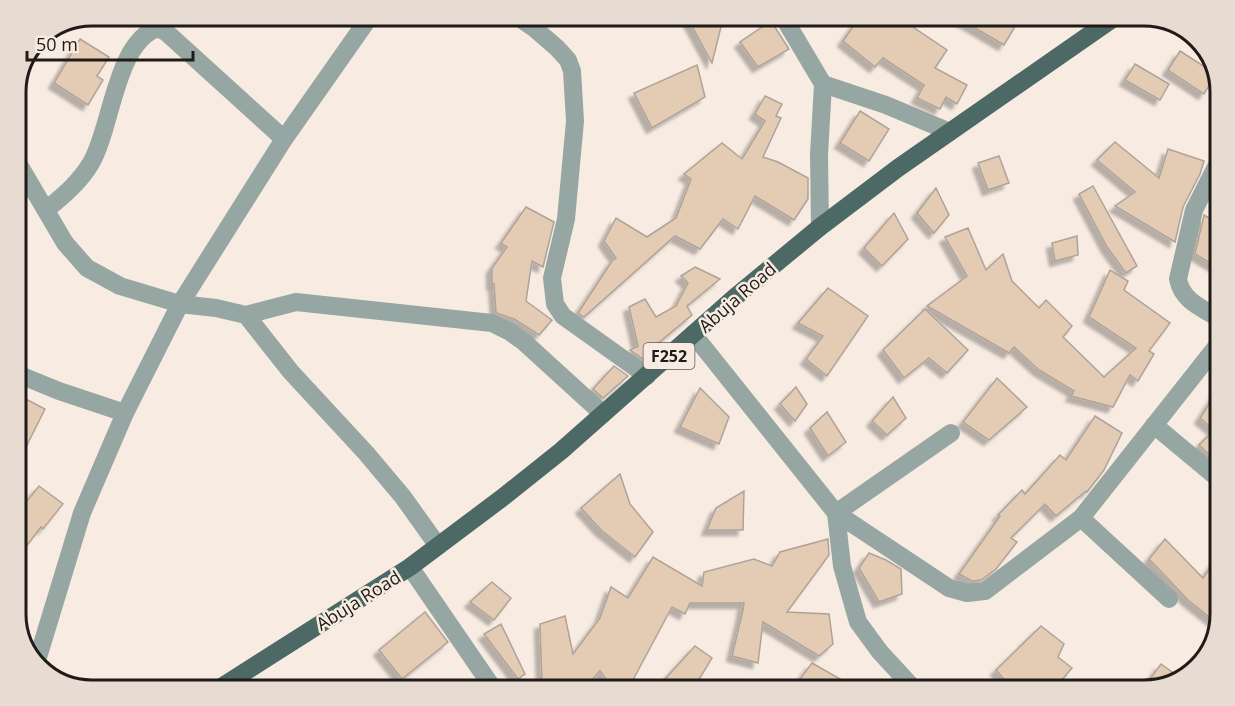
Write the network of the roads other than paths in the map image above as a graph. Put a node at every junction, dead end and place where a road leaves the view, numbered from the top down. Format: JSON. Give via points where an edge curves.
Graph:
{"nodes":[{"id":1,"x":363,"y":26,"type":"edge"},
{"id":2,"x":532,"y":26,"type":"edge"},
{"id":3,"x":789,"y":26,"type":"edge"},
{"id":4,"x":1102,"y":26,"type":"edge"},
{"id":5,"x":823,"y":84,"type":"junction"},
{"id":6,"x":950,"y":132,"type":"junction"},
{"id":7,"x":284,"y":139,"type":"junction"},
{"id":8,"x":26,"y":176,"type":"edge"},
{"id":9,"x":1209,"y":180,"type":"edge"},
{"id":10,"x":46,"y":210,"type":"junction"},
{"id":11,"x":820,"y":226,"type":"junction"},
{"id":12,"x":180,"y":304,"type":"junction"},
{"id":13,"x":1209,"y":312,"type":"edge"},
{"id":14,"x":246,"y":315,"type":"junction"},
{"id":15,"x":693,"y":334,"type":"junction"},
{"id":16,"x":1210,"y":355,"type":"edge"},
{"id":17,"x":646,"y":376,"type":"junction"},
{"id":18,"x":26,"y":378,"type":"edge"},
{"id":19,"x":125,"y":413,"type":"junction"},
{"id":20,"x":603,"y":414,"type":"junction"},
{"id":21,"x":1154,"y":425,"type":"junction"},
{"id":22,"x":951,"y":434,"type":"dead end"},
{"id":23,"x":1210,"y":471,"type":"edge"},
{"id":24,"x":836,"y":513,"type":"junction"},
{"id":25,"x":1081,"y":518,"type":"junction"},
{"id":26,"x":438,"y":546,"type":"junction"},
{"id":27,"x":410,"y":567,"type":"junction"},
{"id":28,"x":1169,"y":599,"type":"dead end"},
{"id":29,"x":39,"y":655,"type":"edge"},
{"id":30,"x":232,"y":680,"type":"edge"},
{"id":31,"x":487,"y":680,"type":"edge"},
{"id":32,"x":906,"y":680,"type":"edge"}],
"edges":[{"from":1,"to":7,"type":"street"},
{"from":2,"to":17,"type":"street","via":[[568,60],[572,71],[575,121],[566,219],[552,278],[555,304],[563,316]]},
{"from":3,"to":5,"type":"street"},
{"from":4,"to":6,"type":"main road","name":"Abuja Road","number":"F252"},
{"from":5,"to":6,"type":"street"},
{"from":5,"to":11,"type":"street"},
{"from":6,"to":11,"type":"main road","name":"Abuja Road","number":"F252"},
{"from":7,"to":10,"type":"street","via":[[157,28],[135,44],[91,162],[69,192]]},
{"from":7,"to":12,"type":"street"},
{"from":8,"to":10,"type":"street"},
{"from":9,"to":13,"type":"street","via":[[1194,210],[1178,279],[1180,290],[1188,299]]},
{"from":10,"to":12,"type":"street","via":[[65,243],[87,268],[120,286]]},
{"from":11,"to":15,"type":"main road","name":"Abuja Road","number":"F252"},
{"from":12,"to":14,"type":"street"},
{"from":12,"to":19,"type":"street"},
{"from":14,"to":20,"type":"street","via":[[296,302],[492,323],[524,342]]},
{"from":14,"to":26,"type":"street","via":[[291,372],[403,497]]},
{"from":15,"to":17,"type":"main road","name":"Abuja Road","number":"F252"},
{"from":15,"to":24,"type":"street"},
{"from":16,"to":21,"type":"street"},
{"from":17,"to":20,"type":"main road","name":"Abuja Road","number":"F252"},
{"from":18,"to":19,"type":"street"},
{"from":19,"to":29,"type":"street","via":[[82,513]]},
{"from":20,"to":26,"type":"main road","name":"Abuja Road","number":"F252"},
{"from":21,"to":23,"type":"street"},
{"from":21,"to":25,"type":"street"},
{"from":22,"to":24,"type":"street"},
{"from":24,"to":25,"type":"street","via":[[949,588],[967,593],[985,591]]},
{"from":24,"to":32,"type":"street","via":[[842,566],[858,622]]},
{"from":25,"to":28,"type":"street"},
{"from":26,"to":27,"type":"main road","name":"Abuja Road","number":"F252"},
{"from":27,"to":30,"type":"main road","name":"Abuja Road","number":"F252"},
{"from":27,"to":31,"type":"street"}]}
